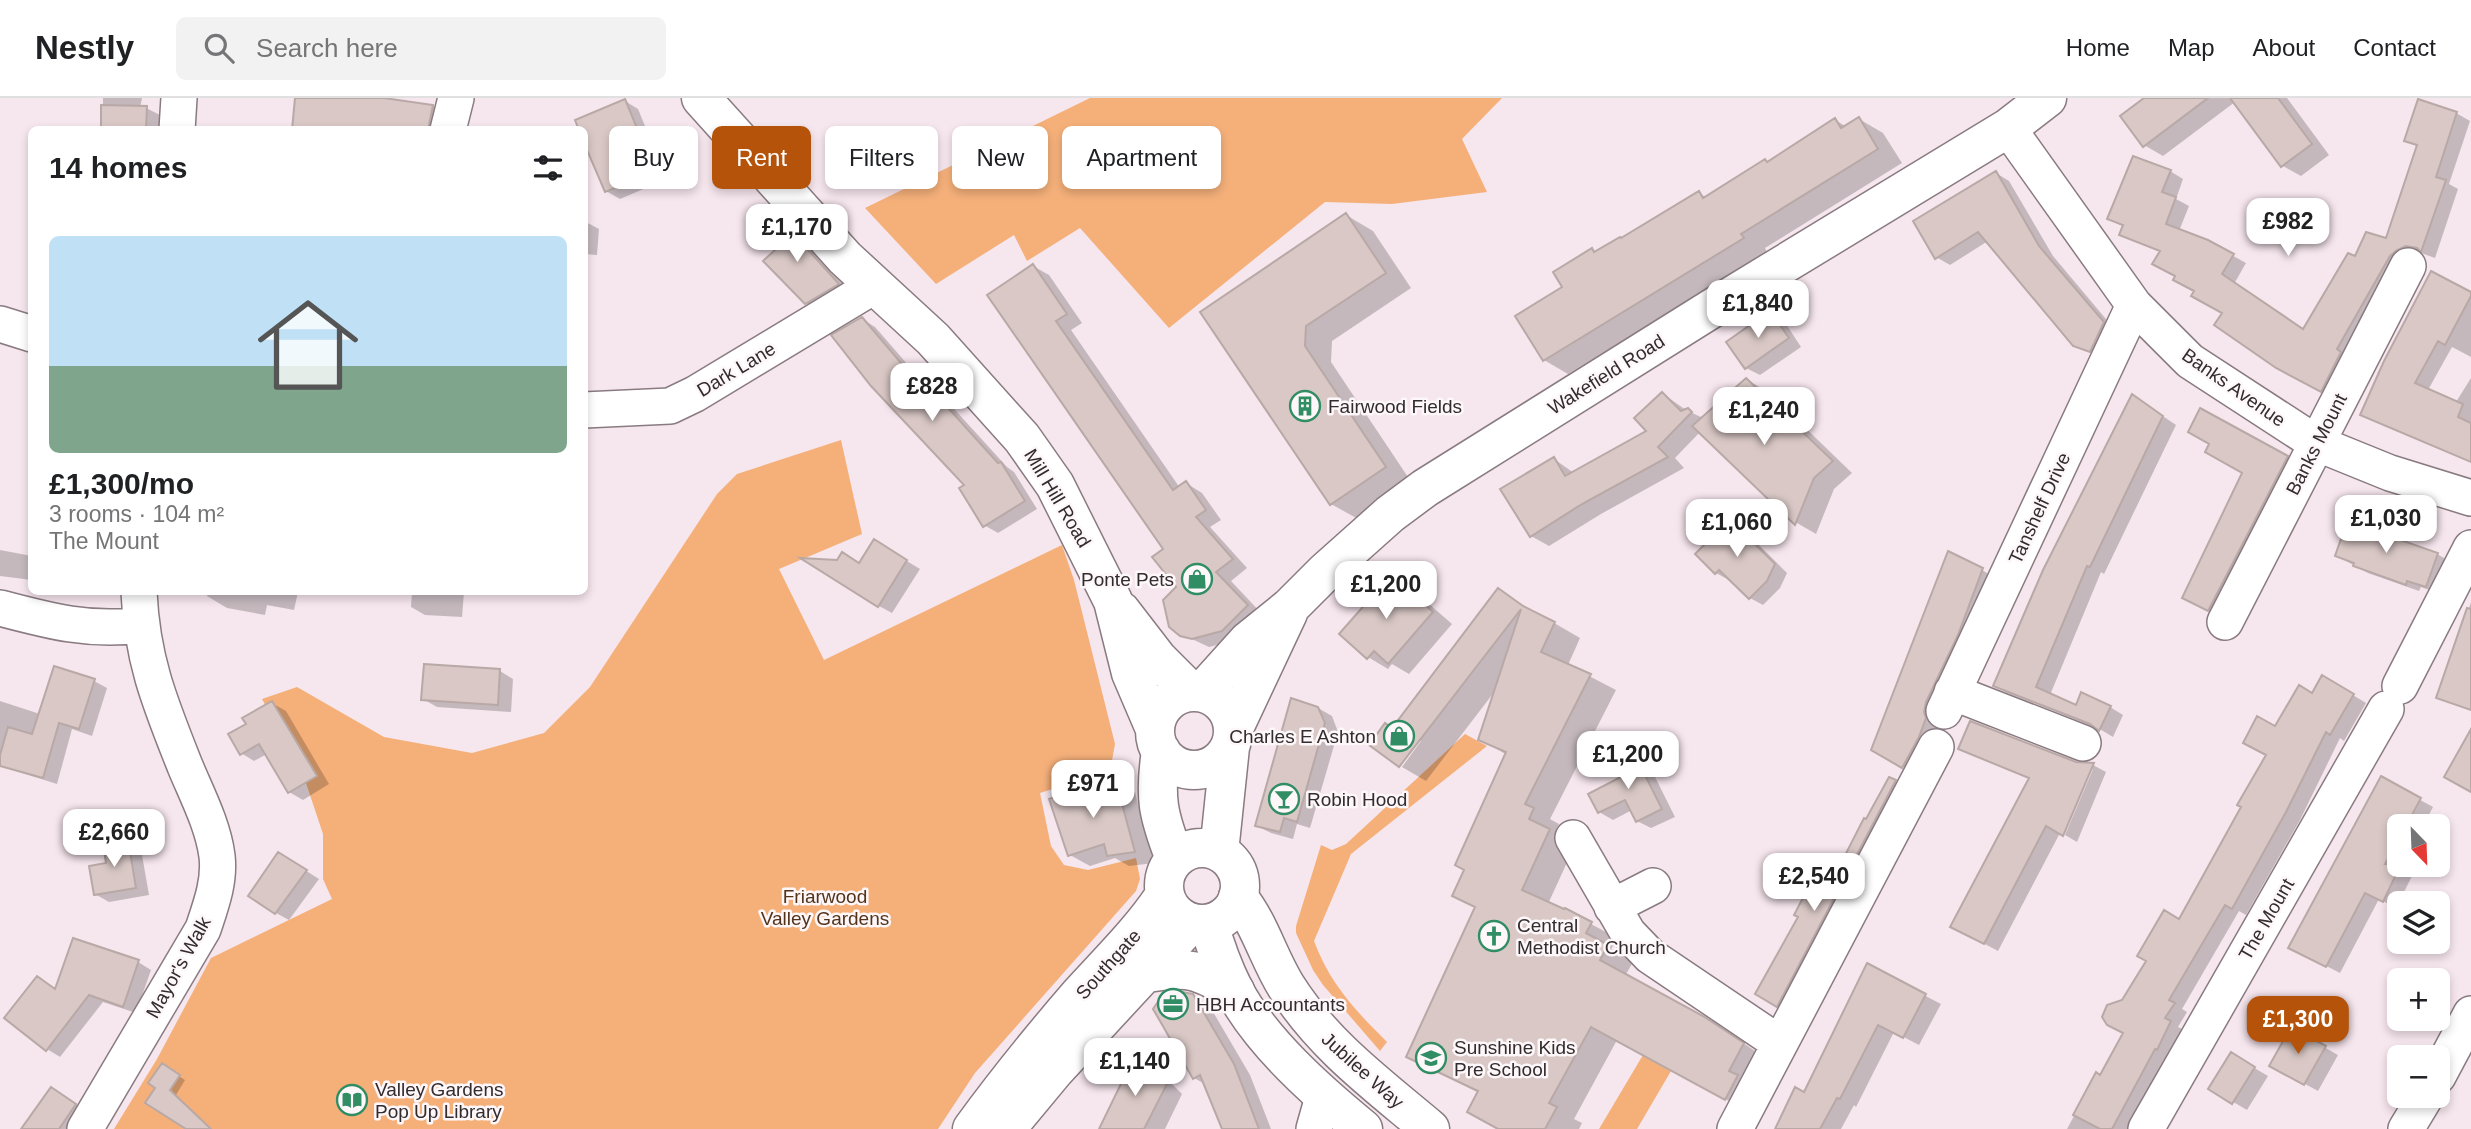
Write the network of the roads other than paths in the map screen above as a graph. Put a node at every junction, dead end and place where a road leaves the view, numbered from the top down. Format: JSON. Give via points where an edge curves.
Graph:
{"nodes":[{"id":1,"x":179,"y":98,"type":"edge"},
{"id":2,"x":456,"y":98,"type":"edge"},
{"id":3,"x":701,"y":98,"type":"edge"},
{"id":4,"x":2047,"y":98,"type":"edge"},
{"id":5,"x":177,"y":126,"type":"edge"},
{"id":6,"x":449,"y":126,"type":"edge"},
{"id":7,"x":2008,"y":128,"type":"junction"},
{"id":8,"x":2408,"y":265,"type":"dead end"},
{"id":9,"x":874,"y":286,"type":"junction"},
{"id":10,"x":2134,"y":306,"type":"junction"},
{"id":11,"x":0,"y":324,"type":"edge"},
{"id":12,"x":28,"y":333,"type":"edge"},
{"id":13,"x":588,"y":410,"type":"edge"},
{"id":14,"x":2316,"y":443,"type":"junction"},
{"id":15,"x":2471,"y":498,"type":"edge"},
{"id":16,"x":2471,"y":548,"type":"edge"},
{"id":17,"x":1113,"y":601,"type":"junction"},
{"id":18,"x":1290,"y":607,"type":"junction"},
{"id":19,"x":0,"y":608,"type":"edge"},
{"id":20,"x":140,"y":608,"type":"edge"},
{"id":21,"x":2225,"y":622,"type":"dead end"},
{"id":22,"x":1196,"y":692,"type":"junction"},
{"id":23,"x":1232,"y":738,"type":"junction"},
{"id":24,"x":1158,"y":740,"type":"junction"},
{"id":25,"x":2083,"y":743,"type":"dead end"},
{"id":26,"x":1936,"y":747,"type":"dead end"},
{"id":27,"x":1573,"y":838,"type":"dead end"},
{"id":28,"x":1219,"y":852,"type":"junction"},
{"id":29,"x":1175,"y":859,"type":"junction"},
{"id":30,"x":1653,"y":886,"type":"dead end"},
{"id":31,"x":1164,"y":896,"type":"junction"},
{"id":32,"x":1238,"y":897,"type":"junction"},
{"id":33,"x":1612,"y":907,"type":"junction"},
{"id":34,"x":1200,"y":923,"type":"junction"},
{"id":35,"x":1147,"y":973,"type":"junction"},
{"id":36,"x":1235,"y":991,"type":"junction"},
{"id":37,"x":2471,"y":1014,"type":"edge"},
{"id":38,"x":1779,"y":1043,"type":"junction"},
{"id":39,"x":2452,"y":1069,"type":"edge"},
{"id":40,"x":2419,"y":1108,"type":"edge"},
{"id":41,"x":1318,"y":1113,"type":"edge"},
{"id":42,"x":85,"y":1129,"type":"edge"},
{"id":43,"x":972,"y":1129,"type":"edge"},
{"id":44,"x":1006,"y":1129,"type":"edge"},
{"id":45,"x":1363,"y":1129,"type":"edge"},
{"id":46,"x":1430,"y":1129,"type":"edge"},
{"id":47,"x":1735,"y":1129,"type":"edge"},
{"id":48,"x":2146,"y":1129,"type":"edge"},
{"id":49,"x":2406,"y":1129,"type":"edge"}],
"edges":[{"from":1,"to":5,"type":"street"},
{"from":2,"to":6,"type":"street"},
{"from":3,"to":9,"type":"main road","name":"Mill Hill Road"},
{"from":4,"to":7,"type":"main road","name":"Wakefield Road"},
{"from":7,"to":10,"type":"street","name":"Banks Avenue"},
{"from":7,"to":18,"type":"main road","name":"Wakefield Road","via":[[1425,488],[1390,514]]},
{"from":8,"to":14,"type":"street","name":"Banks Mount"},
{"from":9,"to":13,"type":"street","name":"Dark Lane","via":[[670,406]]},
{"from":9,"to":17,"type":"main road","name":"Mill Hill Road","via":[[933,340],[1022,438],[1055,485]]},
{"from":10,"to":14,"type":"street","name":"Banks Avenue","via":[[2190,361]]},
{"from":10,"to":25,"type":"street","name":"Tanshelf Drive","via":[[1948,701]]},
{"from":11,"to":12,"type":"street"},
{"from":14,"to":15,"type":"street","name":"Banks Avenue","via":[[2390,473]]},
{"from":14,"to":21,"type":"street","name":"Banks Mount"},
{"from":16,"to":48,"type":"street","name":"The Mount","via":[[2393,698]]},
{"from":17,"to":22,"type":"main road","name":"Mill Hill Road","via":[[1158,659]]},
{"from":17,"to":24,"type":"main road","name":"Mill Hill Road","via":[[1131,673]]},
{"from":18,"to":22,"type":"main road","name":"Wakefield Road"},
{"from":18,"to":23,"type":"main road","name":"Wakefield Road"},
{"from":19,"to":20,"type":"street","via":[[58,624],[111,629]]},
{"from":20,"to":42,"type":"street","name":"Mayor's Walk","via":[[157,696],[212,831],[217,873],[203,929]]},
{"from":22,"to":23,"type":"main road","via":[[1224,705],[1231,716]]},
{"from":22,"to":24,"type":"main road","via":[[1170,700],[1157,718]]},
{"from":23,"to":24,"type":"main road","via":[[1214,765],[1202,769],[1179,767],[1169,760]]},
{"from":23,"to":28,"type":"main road"},
{"from":24,"to":29,"type":"main road","via":[[1159,812]]},
{"from":26,"to":38,"type":"street"},
{"from":27,"to":33,"type":"street"},
{"from":28,"to":29,"type":"main road","via":[[1196,849]]},
{"from":28,"to":32,"type":"main road","via":[[1234,866]]},
{"from":29,"to":31,"type":"main road","via":[[1167,870]]},
{"from":30,"to":33,"type":"street"},
{"from":31,"to":34,"type":"main road","via":[[1179,917]]},
{"from":31,"to":43,"type":"main road","name":"Southgate","via":[[1147,922],[1012,1074]]},
{"from":32,"to":34,"type":"main road","via":[[1228,915]]},
{"from":32,"to":46,"type":"main road","name":"Jubilee Way","via":[[1251,913],[1286,985],[1324,1037]]},
{"from":33,"to":38,"type":"street","via":[[1650,956]]},
{"from":34,"to":35,"type":"main road","name":"Southgate","via":[[1165,948]]},
{"from":34,"to":36,"type":"main road"},
{"from":35,"to":36,"type":"main road","via":[[1176,968],[1203,972]]},
{"from":35,"to":44,"type":"main road","name":"Southgate"},
{"from":36,"to":41,"type":"main road","via":[[1266,1037],[1312,1082]]},
{"from":37,"to":39,"type":"street"},
{"from":38,"to":47,"type":"street"},
{"from":40,"to":49,"type":"street"},
{"from":41,"to":45,"type":"main road"}]}
